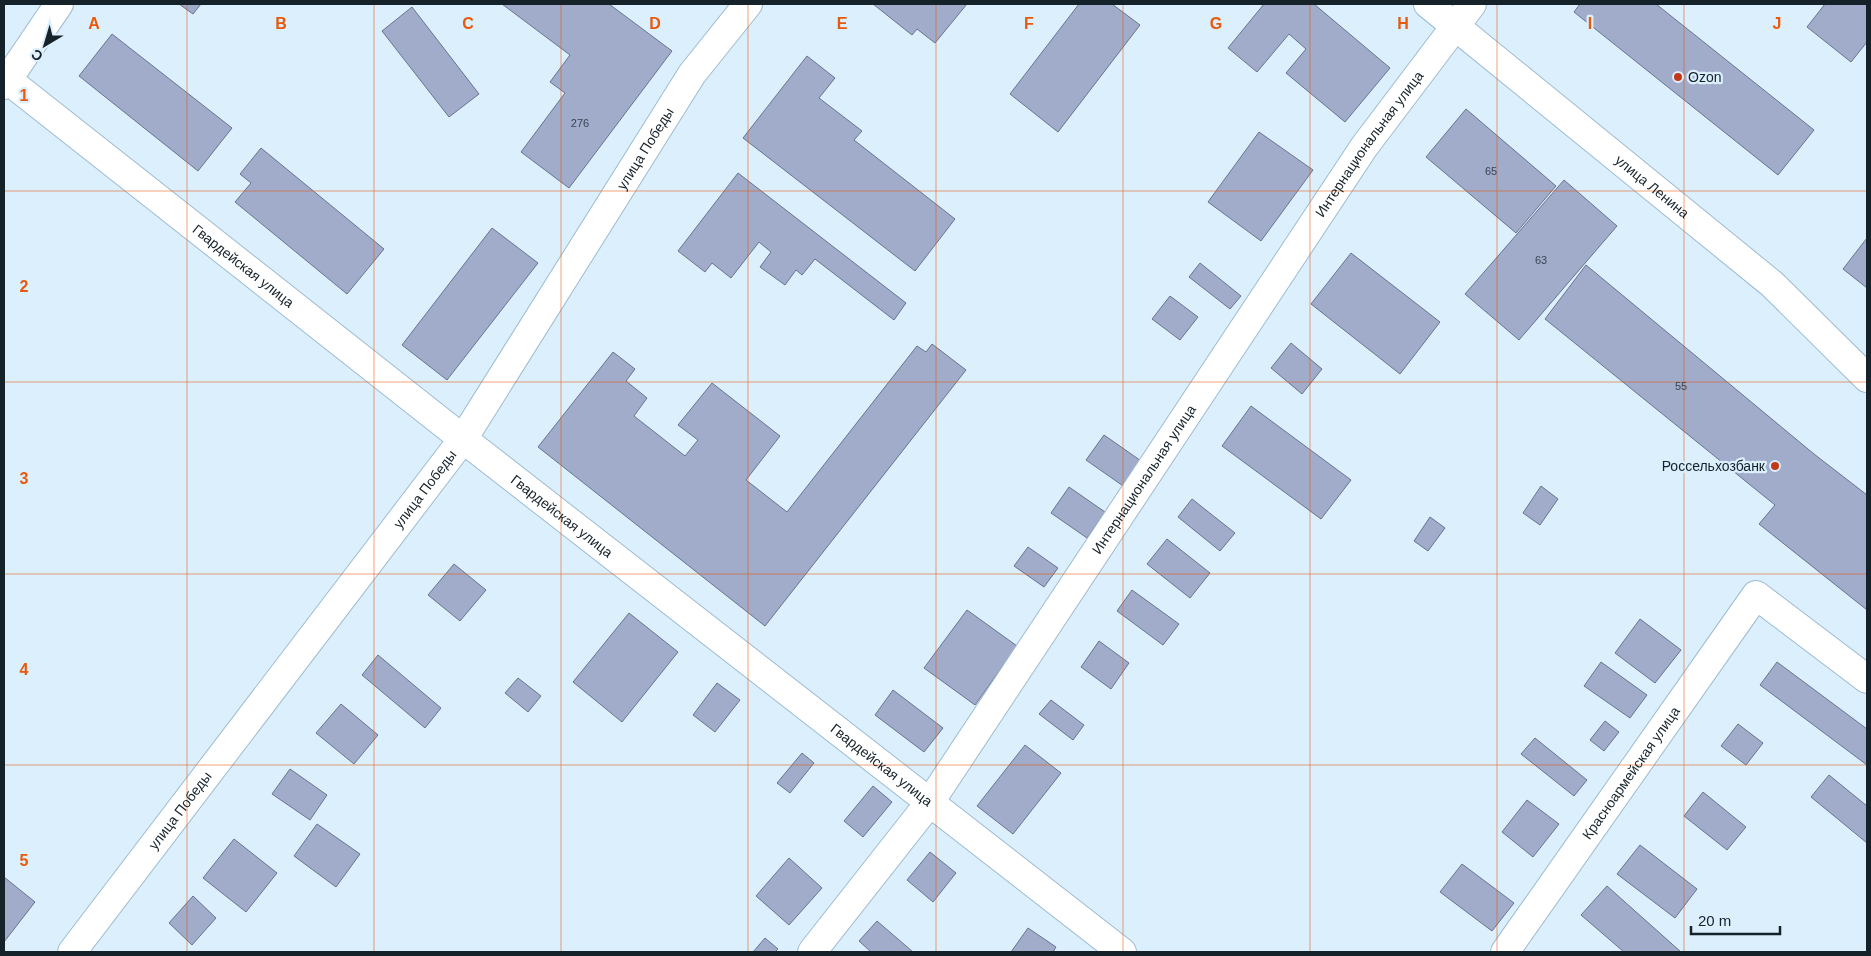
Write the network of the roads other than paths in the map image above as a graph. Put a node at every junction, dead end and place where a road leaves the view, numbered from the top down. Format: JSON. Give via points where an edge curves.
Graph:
{"nodes":[{"id":1,"x":59,"y":4,"type":"edge"},
{"id":2,"x":748,"y":4,"type":"edge"},
{"id":3,"x":1428,"y":4,"type":"edge"},
{"id":4,"x":1472,"y":4,"type":"edge"},
{"id":5,"x":1454,"y":26,"type":"junction"},
{"id":6,"x":5,"y":81,"type":"edge"},
{"id":7,"x":1867,"y":378,"type":"edge"},
{"id":8,"x":463,"y":439,"type":"junction"},
{"id":9,"x":1867,"y":679,"type":"edge"},
{"id":10,"x":930,"y":802,"type":"junction"},
{"id":11,"x":72,"y":952,"type":"edge"},
{"id":12,"x":812,"y":952,"type":"edge"},
{"id":13,"x":1122,"y":952,"type":"edge"},
{"id":14,"x":1505,"y":952,"type":"edge"}],
"edges":[{"from":1,"to":6,"type":"street"},
{"from":2,"to":8,"type":"street","name":"улица Победы","via":[[692,74]]},
{"from":3,"to":5,"type":"street","name":"улица Ленина"},
{"from":4,"to":5,"type":"street","name":"Интернациональная улица"},
{"from":5,"to":7,"type":"street","name":"улица Ленина","via":[[1772,284]]},
{"from":5,"to":10,"type":"street","name":"Интернациональная улица","via":[[1364,146]]},
{"from":6,"to":8,"type":"street","name":"Гвардейская улица"},
{"from":8,"to":10,"type":"street","name":"Гвардейская улица"},
{"from":8,"to":11,"type":"street","name":"улица Победы"},
{"from":9,"to":14,"type":"street","name":"Красноармейская улица","via":[[1756,595]]},
{"from":10,"to":12,"type":"street","name":"Интернациональная улица"},
{"from":10,"to":13,"type":"street","name":"Гвардейская улица"}]}
